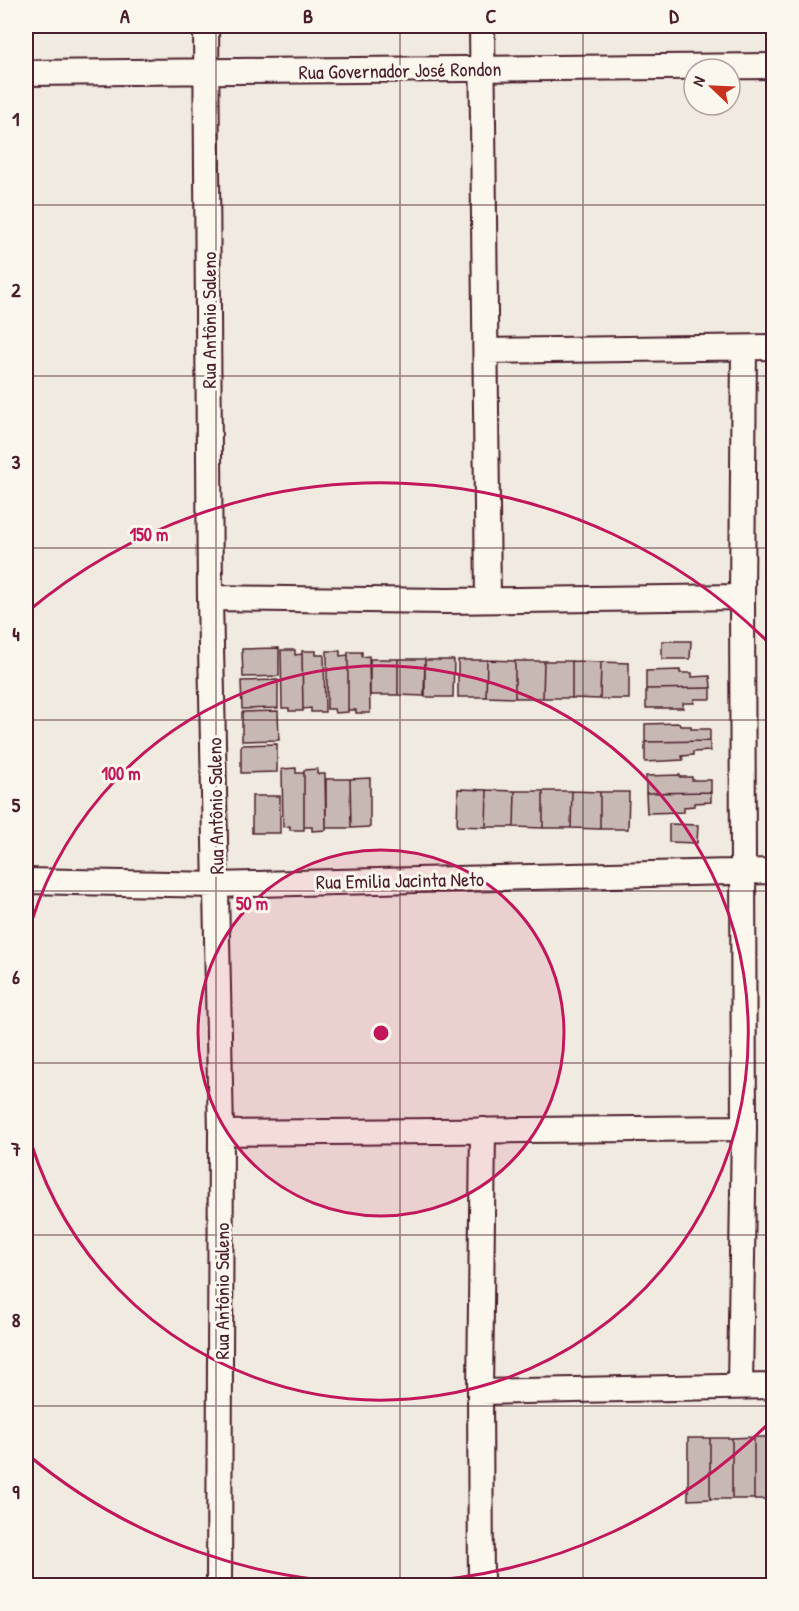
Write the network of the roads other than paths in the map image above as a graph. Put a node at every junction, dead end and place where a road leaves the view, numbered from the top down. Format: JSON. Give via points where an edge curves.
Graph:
{"nodes":[{"id":1,"x":206,"y":26,"type":"edge"},
{"id":2,"x":482,"y":26,"type":"edge"},
{"id":3,"x":774,"y":66,"type":"edge"},
{"id":4,"x":482,"y":69,"type":"junction"},
{"id":5,"x":26,"y":73,"type":"edge"},
{"id":6,"x":206,"y":73,"type":"junction"},
{"id":7,"x":774,"y":347,"type":"edge"},
{"id":8,"x":744,"y":348,"type":"junction"},
{"id":9,"x":486,"y":351,"type":"junction"},
{"id":10,"x":742,"y":597,"type":"junction"},
{"id":11,"x":210,"y":598,"type":"junction"},
{"id":12,"x":488,"y":600,"type":"junction"},
{"id":13,"x":774,"y":871,"type":"edge"},
{"id":14,"x":743,"y":872,"type":"junction"},
{"id":15,"x":26,"y":880,"type":"edge"},
{"id":16,"x":216,"y":885,"type":"junction"},
{"id":17,"x":744,"y":1128,"type":"junction"},
{"id":18,"x":483,"y":1130,"type":"junction"},
{"id":19,"x":221,"y":1133,"type":"junction"},
{"id":20,"x":740,"y":1386,"type":"junction"},
{"id":21,"x":774,"y":1386,"type":"edge"},
{"id":22,"x":480,"y":1392,"type":"junction"},
{"id":23,"x":219,"y":1586,"type":"edge"},
{"id":24,"x":481,"y":1586,"type":"edge"}],
"edges":[{"from":1,"to":6,"type":"street","name":"Rua Antônio Saleno"},
{"from":2,"to":4,"type":"street"},
{"from":3,"to":4,"type":"street","name":"Rua Governador José Rondon"},
{"from":4,"to":6,"type":"street","name":"Rua Governador José Rondon"},
{"from":4,"to":9,"type":"street"},
{"from":5,"to":6,"type":"street","name":"Rua Governador José Rondon"},
{"from":6,"to":11,"type":"street","name":"Rua Antônio Saleno"},
{"from":7,"to":8,"type":"street"},
{"from":8,"to":9,"type":"street"},
{"from":8,"to":10,"type":"street"},
{"from":9,"to":12,"type":"street"},
{"from":10,"to":12,"type":"street"},
{"from":10,"to":14,"type":"street"},
{"from":11,"to":12,"type":"street"},
{"from":11,"to":16,"type":"street","name":"Rua Antônio Saleno"},
{"from":13,"to":14,"type":"street","name":"Rua Emilia Jacinta Neto"},
{"from":14,"to":16,"type":"street","name":"Rua Emilia Jacinta Neto"},
{"from":14,"to":17,"type":"street"},
{"from":15,"to":16,"type":"street","name":"Rua Emilia Jacinta Neto"},
{"from":16,"to":19,"type":"street","name":"Rua Antônio Saleno"},
{"from":17,"to":18,"type":"street"},
{"from":17,"to":20,"type":"street"},
{"from":18,"to":19,"type":"street"},
{"from":18,"to":22,"type":"street"},
{"from":19,"to":23,"type":"street","name":"Rua Antônio Saleno"},
{"from":20,"to":21,"type":"street"},
{"from":20,"to":22,"type":"street"},
{"from":22,"to":24,"type":"street"}]}
